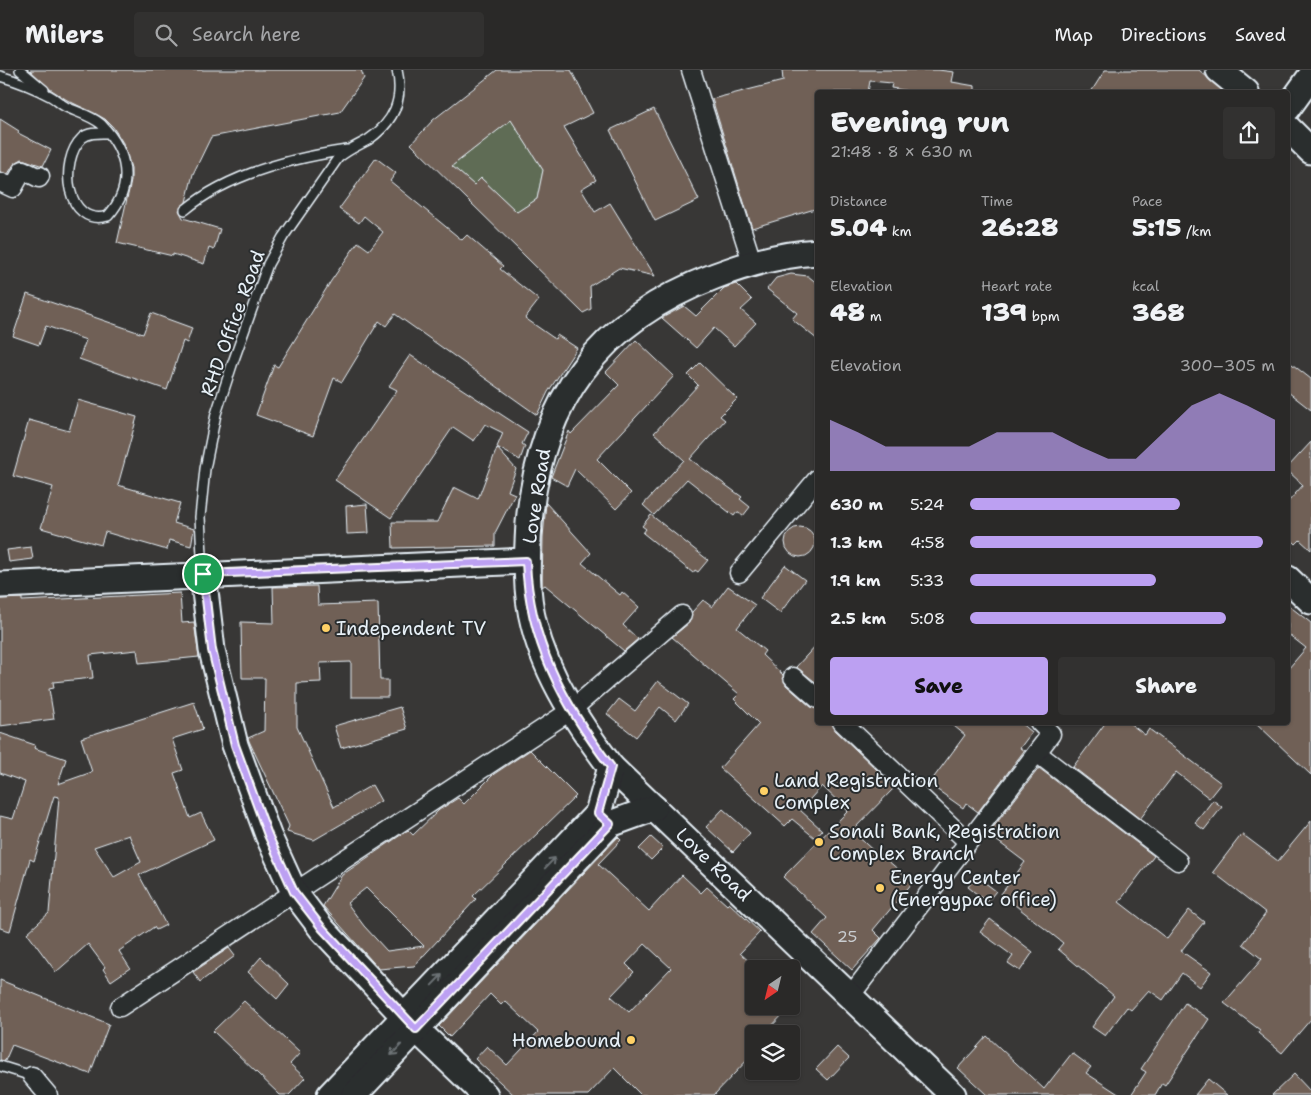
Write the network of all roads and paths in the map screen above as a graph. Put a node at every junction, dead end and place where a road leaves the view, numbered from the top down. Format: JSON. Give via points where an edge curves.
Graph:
{"nodes":[{"id":1,"x":20,"y":70,"type":"edge"},
{"id":2,"x":397,"y":70,"type":"edge"},
{"id":3,"x":691,"y":70,"type":"edge"},
{"id":4,"x":1220,"y":70,"type":"edge"},
{"id":5,"x":0,"y":76,"type":"edge"},
{"id":6,"x":1311,"y":76,"type":"edge"},
{"id":7,"x":1244,"y":90,"type":"edge"},
{"id":8,"x":52,"y":96,"type":"junction"},
{"id":9,"x":1290,"y":105,"type":"edge"},
{"id":10,"x":1290,"y":130,"type":"edge"},
{"id":11,"x":108,"y":133,"type":"junction"},
{"id":12,"x":347,"y":150,"type":"junction"},
{"id":13,"x":1311,"y":150,"type":"edge"},
{"id":14,"x":40,"y":176,"type":"dead end"},
{"id":15,"x":0,"y":182,"type":"edge"},
{"id":16,"x":185,"y":210,"type":"dead end"},
{"id":17,"x":815,"y":252,"type":"edge"},
{"id":18,"x":752,"y":262,"type":"junction"},
{"id":19,"x":815,"y":482,"type":"edge"},
{"id":20,"x":526,"y":561,"type":"junction"},
{"id":21,"x":739,"y":573,"type":"dead end"},
{"id":22,"x":203,"y":574,"type":"junction"},
{"id":23,"x":1290,"y":580,"type":"edge"},
{"id":24,"x":0,"y":585,"type":"edge"},
{"id":25,"x":1311,"y":601,"type":"edge"},
{"id":26,"x":682,"y":616,"type":"dead end"},
{"id":27,"x":793,"y":676,"type":"dead end"},
{"id":28,"x":815,"y":696,"type":"edge"},
{"id":29,"x":570,"y":710,"type":"junction"},
{"id":30,"x":845,"y":725,"type":"edge"},
{"id":31,"x":1042,"y":725,"type":"edge"},
{"id":32,"x":1036,"y":753,"type":"junction"},
{"id":33,"x":611,"y":767,"type":"junction"},
{"id":34,"x":654,"y":808,"type":"junction"},
{"id":35,"x":604,"y":819,"type":"junction"},
{"id":36,"x":968,"y":842,"type":"junction"},
{"id":37,"x":1178,"y":861,"type":"dead end"},
{"id":38,"x":294,"y":892,"type":"junction"},
{"id":39,"x":851,"y":995,"type":"junction"},
{"id":40,"x":120,"y":1007,"type":"dead end"},
{"id":41,"x":410,"y":1022,"type":"junction"},
{"id":42,"x":0,"y":1066,"type":"edge"},
{"id":43,"x":32,"y":1076,"type":"joint"},
{"id":44,"x":48,"y":1095,"type":"edge"},
{"id":45,"x":330,"y":1095,"type":"edge"},
{"id":46,"x":354,"y":1095,"type":"edge"},
{"id":47,"x":485,"y":1095,"type":"edge"},
{"id":48,"x":953,"y":1095,"type":"edge"}],
"edges":[{"from":1,"to":8,"type":"lane"},
{"from":2,"to":12,"type":"lane","name":"RHD Office Road","via":[[401,85],[398,106],[381,129]]},
{"from":3,"to":18,"type":"street"},
{"from":4,"to":7,"type":"main road"},
{"from":5,"to":8,"type":"lane"},
{"from":6,"to":9,"type":"main road"},
{"from":8,"to":11,"type":"lane","via":[[64,106],[99,122]]},
{"from":10,"to":13,"type":"main road"},
{"from":11,"to":11,"type":"lane","via":[[94,132],[83,137],[69,161],[70,190],[82,212],[91,218],[108,216],[125,190],[125,170],[119,147]]},
{"from":12,"to":16,"type":"lane","via":[[308,155],[273,165],[202,195]]},
{"from":12,"to":22,"type":"lane","name":"RHD Office Road","via":[[338,158],[283,237],[268,264],[249,313],[216,414],[205,469],[200,517]]},
{"from":14,"to":15,"type":"street","via":[[23,170],[13,188]]},
{"from":17,"to":18,"type":"main road","name":"Love Road"},
{"from":18,"to":20,"type":"main road","name":"Love Road","via":[[664,299],[625,324],[595,353],[565,399],[542,447],[531,506]]},
{"from":19,"to":21,"type":"street"},
{"from":20,"to":22,"type":"main road"},
{"from":20,"to":29,"type":"main road","name":"Love Road","via":[[527,592],[534,625]]},
{"from":22,"to":24,"type":"main road"},
{"from":22,"to":38,"type":"main road","via":[[212,650],[235,745],[268,835]]},
{"from":23,"to":25,"type":"main road"},
{"from":26,"to":29,"type":"street"},
{"from":27,"to":28,"type":"street"},
{"from":29,"to":33,"type":"main road","name":"Love Road"},
{"from":29,"to":38,"type":"street"},
{"from":30,"to":36,"type":"street"},
{"from":31,"to":32,"type":"street","via":[[1051,734]]},
{"from":32,"to":36,"type":"street"},
{"from":32,"to":37,"type":"street"},
{"from":33,"to":34,"type":"main road","name":"Love Road"},
{"from":33,"to":35,"type":"main road"},
{"from":34,"to":35,"type":"main road"},
{"from":34,"to":39,"type":"main road","name":"Love Road"},
{"from":35,"to":41,"type":"main road"},
{"from":36,"to":39,"type":"street"},
{"from":38,"to":40,"type":"street"},
{"from":38,"to":41,"type":"main road","via":[[322,928]]},
{"from":39,"to":48,"type":"main road","name":"Love Road"},
{"from":41,"to":45,"type":"main road"},
{"from":41,"to":46,"type":"main road","one_way":true},
{"from":41,"to":47,"type":"main road"},
{"from":42,"to":43,"type":"lane"},
{"from":43,"to":44,"type":"street"}]}
